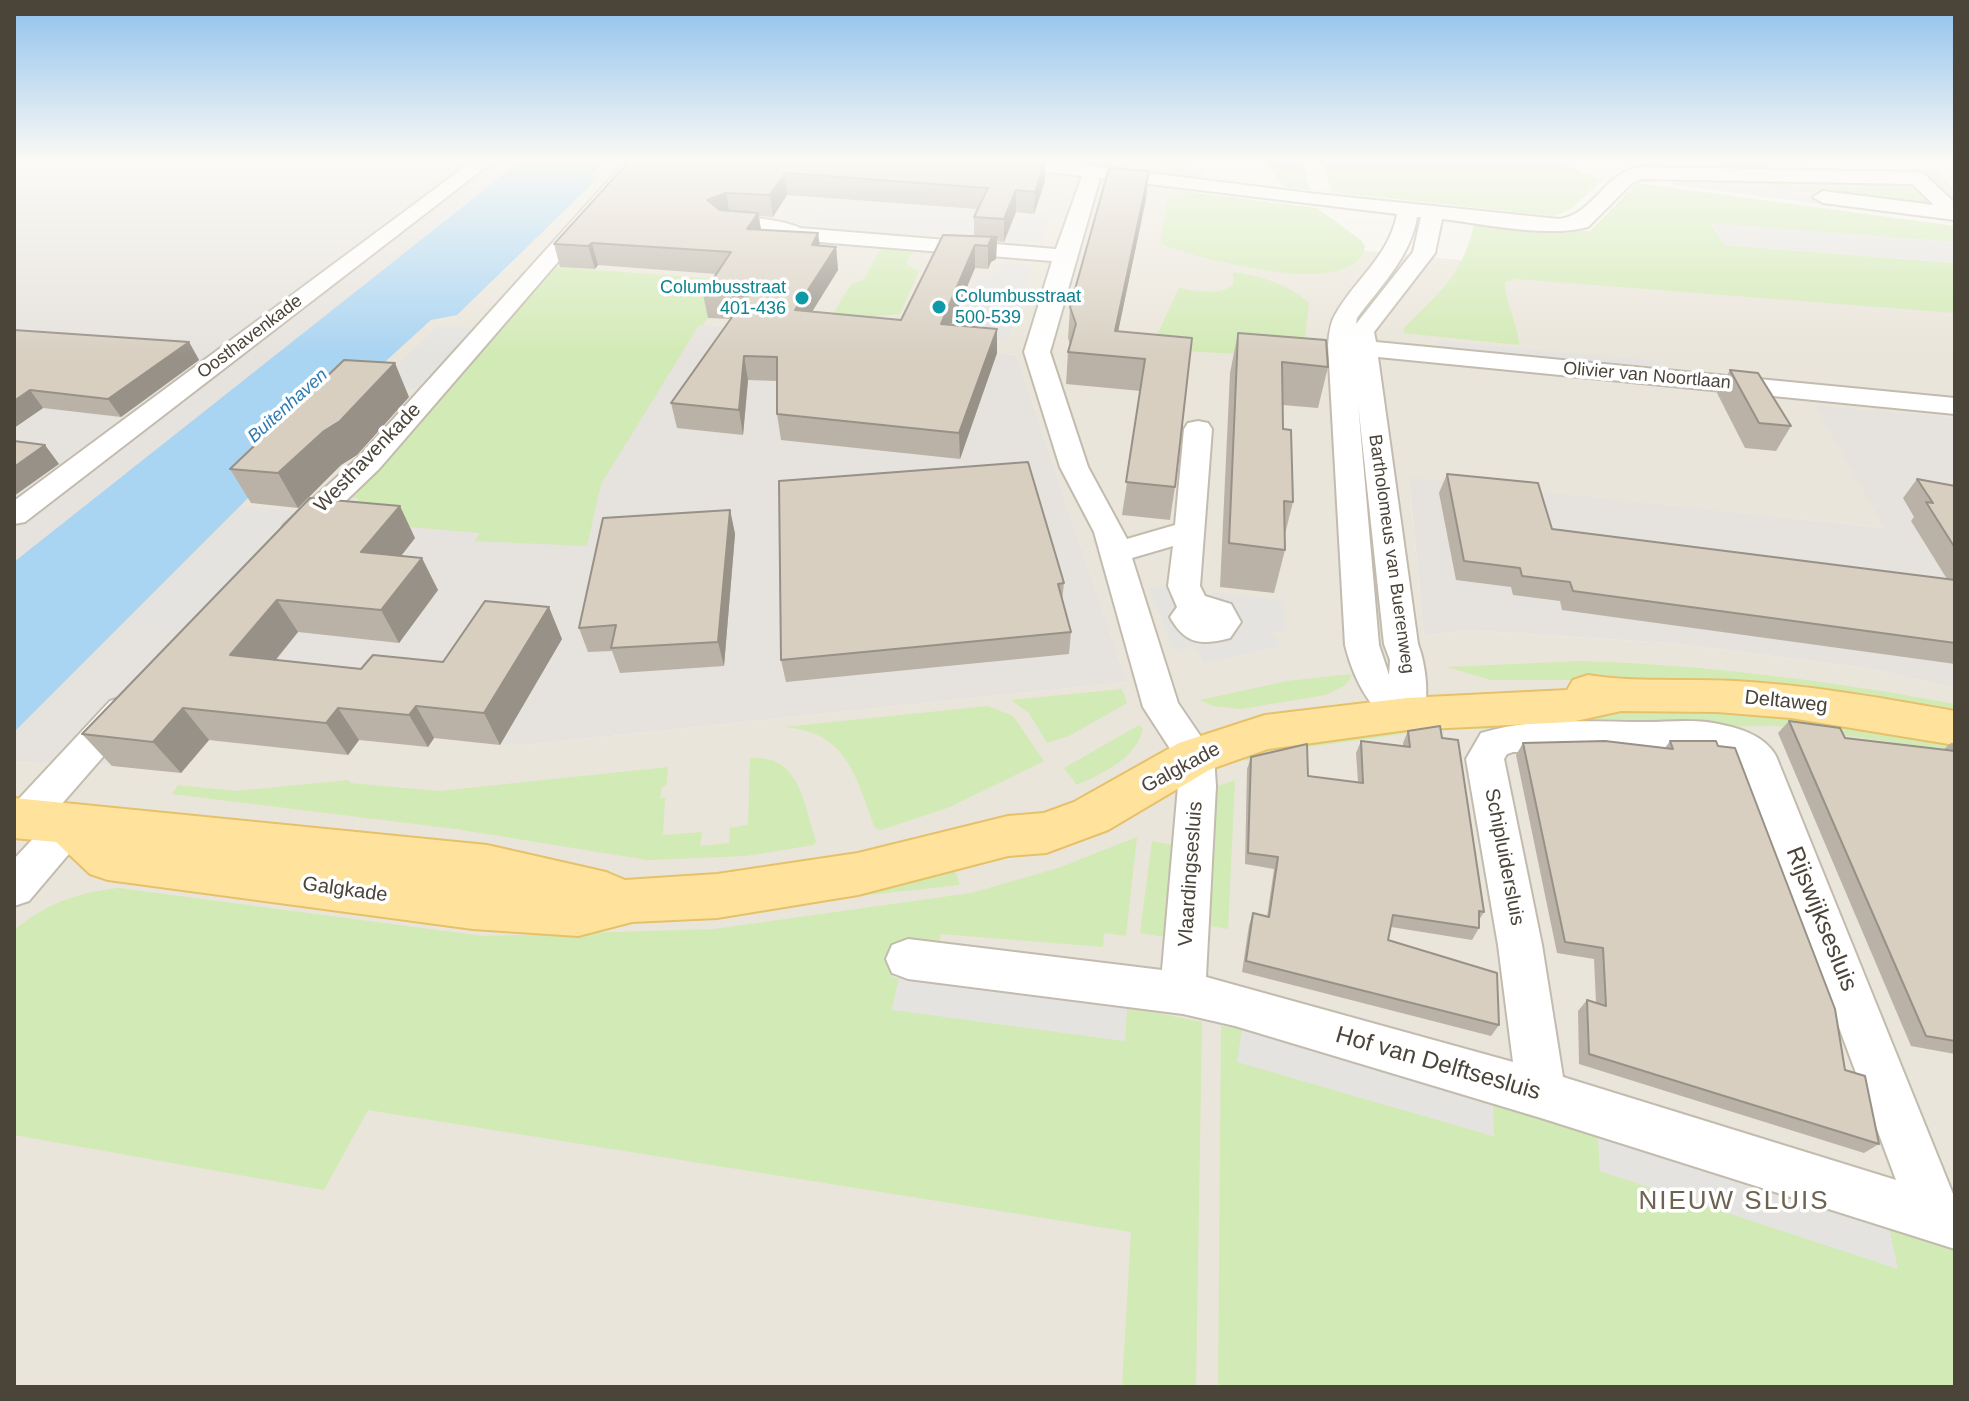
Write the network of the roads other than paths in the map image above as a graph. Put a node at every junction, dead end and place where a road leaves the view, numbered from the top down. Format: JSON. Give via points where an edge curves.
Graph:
{"nodes":[{"id":1,"x":399,"y":225,"type":"edge"},
{"id":2,"x":579,"y":225,"type":"edge"},
{"id":3,"x":753,"y":225,"type":"edge"},
{"id":4,"x":1075,"y":225,"type":"edge"},
{"id":5,"x":1409,"y":225,"type":"edge"},
{"id":6,"x":1067,"y":256,"type":"junction"},
{"id":7,"x":1352,"y":347,"type":"junction"},
{"id":8,"x":202,"y":348,"type":"dead end"},
{"id":9,"x":233,"y":350,"type":"junction"},
{"id":10,"x":1955,"y":406,"type":"edge"},
{"id":11,"x":1198,"y":429,"type":"dead end"},
{"id":12,"x":14,"y":515,"type":"edge"},
{"id":13,"x":1190,"y":531,"type":"junction"},
{"id":14,"x":1116,"y":552,"type":"junction"},
{"id":15,"x":273,"y":556,"type":"edge"},
{"id":16,"x":1194,"y":609,"type":"dead end"},
{"id":17,"x":149,"y":682,"type":"edge"},
{"id":18,"x":1399,"y":700,"type":"junction"},
{"id":19,"x":1616,"y":716,"type":"junction"},
{"id":20,"x":1955,"y":728,"type":"edge"},
{"id":21,"x":1189,"y":747,"type":"junction"},
{"id":22,"x":36,"y":821,"type":"edge"},
{"id":23,"x":14,"y":888,"type":"edge"},
{"id":24,"x":908,"y":959,"type":"dead end"},
{"id":25,"x":1183,"y":993,"type":"junction"},
{"id":26,"x":1541,"y":1094,"type":"junction"},
{"id":27,"x":1946,"y":1222,"type":"edge"}],
"edges":[{"from":1,"to":9,"type":"street","name":"Oosthavenkade"},
{"from":2,"to":15,"type":"street","name":"Westhavenkade","via":[[369,463]]},
{"from":3,"to":6,"type":"street","via":[[795,234]]},
{"from":4,"to":6,"type":"street"},
{"from":5,"to":7,"type":"street","name":"Bartholomeus van Buerenweg","via":[[1345,317]]},
{"from":6,"to":14,"type":"street","via":[[1037,352],[1074,467]]},
{"from":7,"to":10,"type":"street","name":"Olivier van Noortlaan"},
{"from":7,"to":18,"type":"street","name":"Bartholomeus van Buerenweg","via":[[1362,645],[1367,665]]},
{"from":8,"to":9,"type":"street"},
{"from":9,"to":12,"type":"street","name":"Oosthavenkade"},
{"from":11,"to":13,"type":"street"},
{"from":13,"to":14,"type":"street"},
{"from":13,"to":16,"type":"street","via":[[1184,586]]},
{"from":14,"to":21,"type":"street","via":[[1161,707]]},
{"from":17,"to":22,"type":"street"},
{"from":18,"to":19,"type":"main road","name":"Deltaweg","via":[[1571,706]]},
{"from":18,"to":21,"type":"main road","name":"Galgkade"},
{"from":19,"to":20,"type":"main road","name":"Deltaweg","via":[[1734,697],[1851,708]]},
{"from":19,"to":26,"type":"street","name":"Schipluidersluis","via":[[1494,743],[1485,759]]},
{"from":19,"to":27,"type":"street","name":"Rijswijksesluis","via":[[1737,743],[1757,756]]},
{"from":21,"to":22,"type":"main road","name":"Galgkade","via":[[1091,816],[1046,833],[1008,836],[858,874],[717,896],[632,900],[578,913],[457,905],[108,859]]},
{"from":21,"to":25,"type":"street","name":"Vlaardingsesluis","via":[[1197,786]]},
{"from":22,"to":23,"type":"street"},
{"from":24,"to":25,"type":"street","name":"Hof van Delftsesluis"},
{"from":25,"to":26,"type":"street","name":"Hof van Delftsesluis"},
{"from":26,"to":27,"type":"street","name":"Hof van Delftsesluis"}]}
